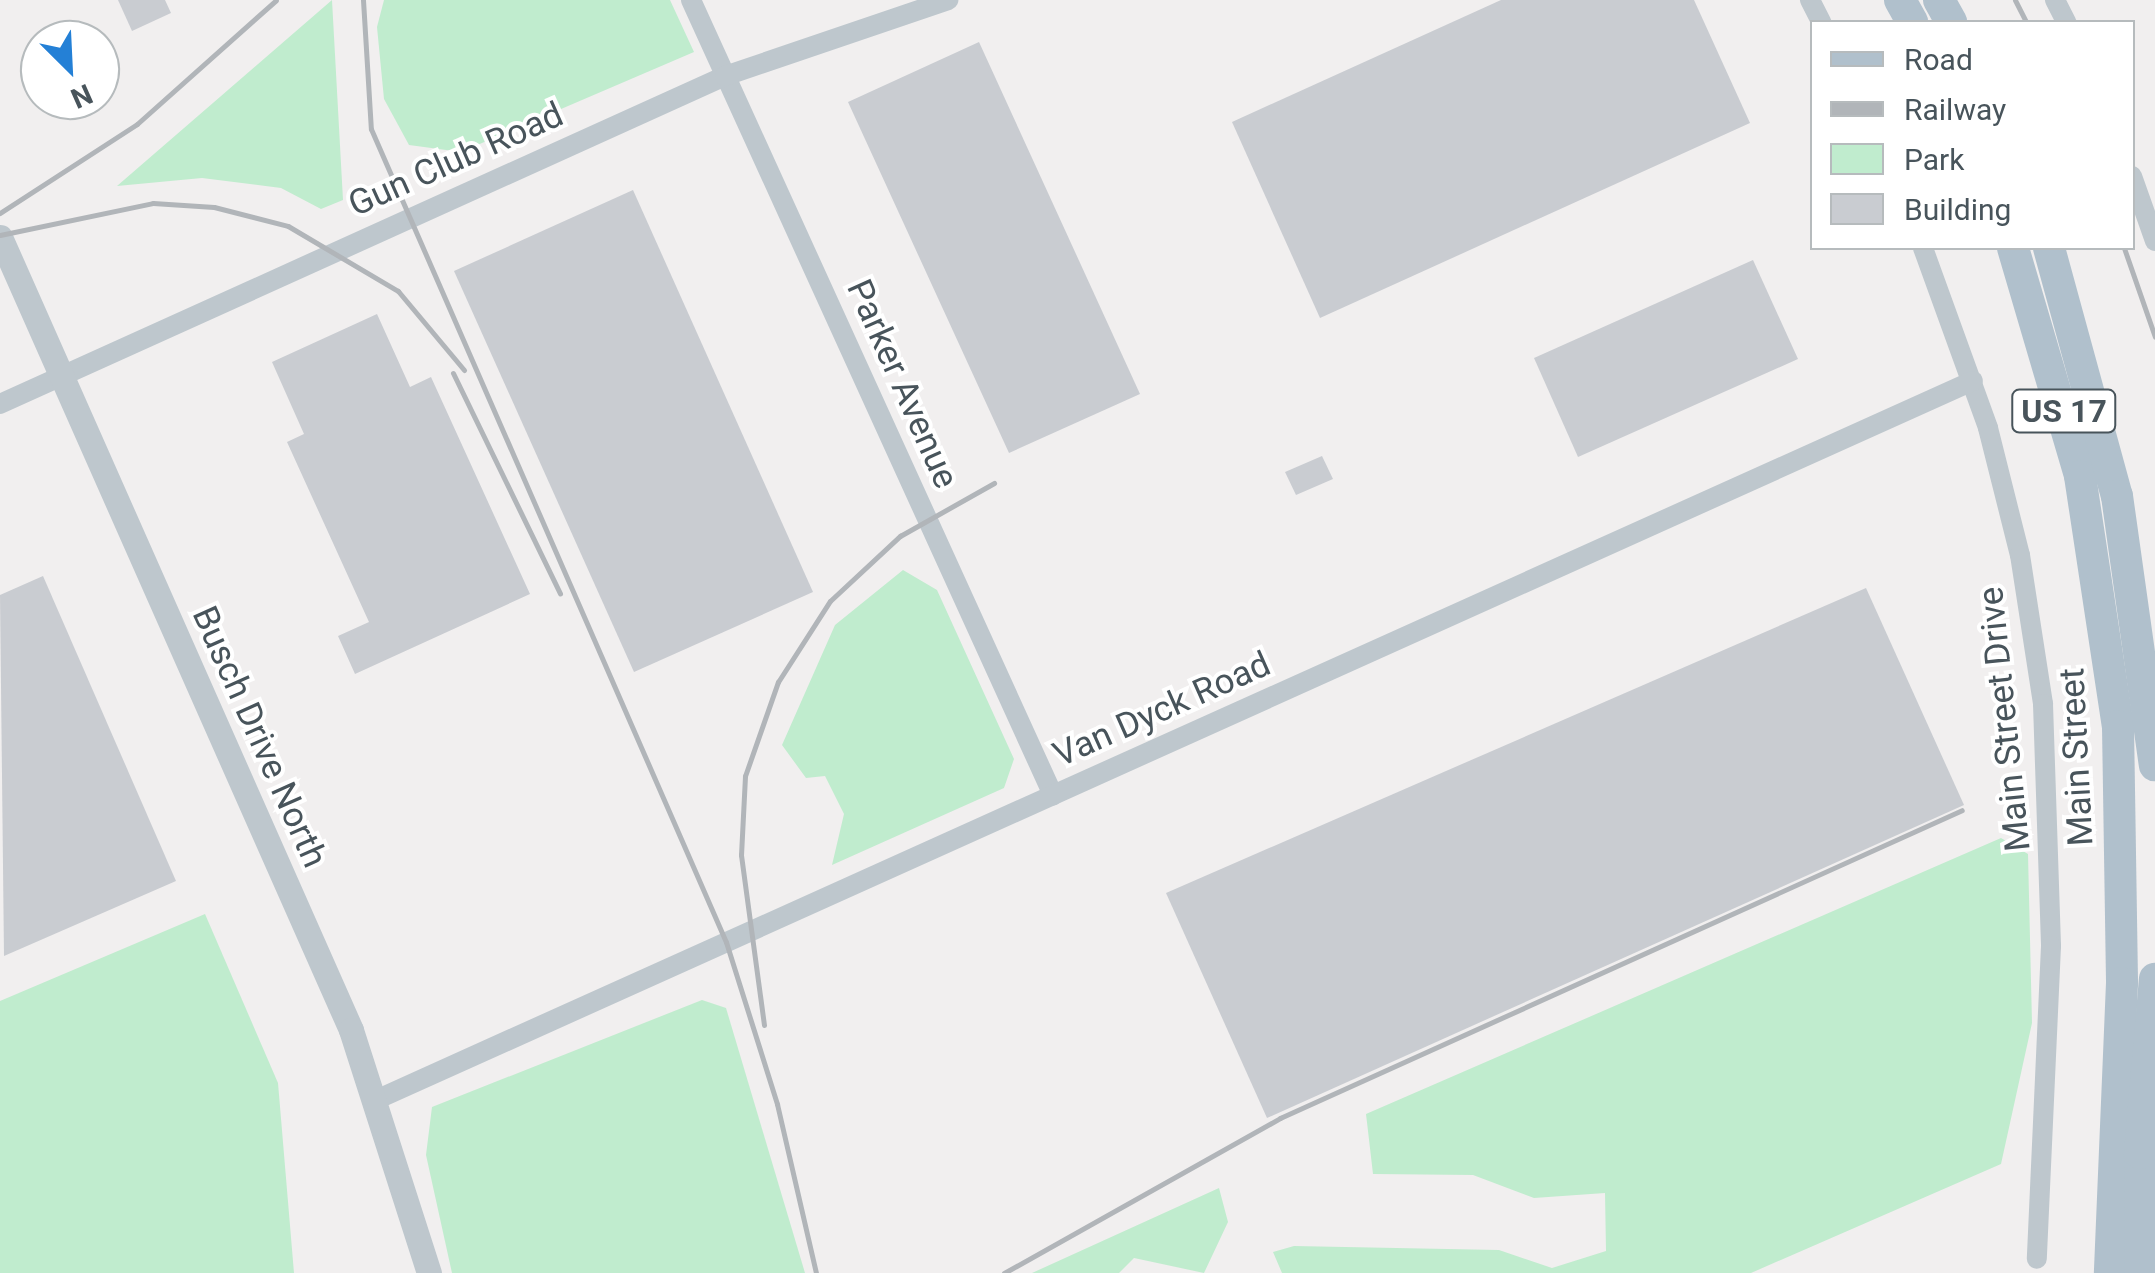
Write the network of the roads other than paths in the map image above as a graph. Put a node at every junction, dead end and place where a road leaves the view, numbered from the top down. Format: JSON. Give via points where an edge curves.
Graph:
{"nodes":[{"id":1,"x":692,"y":0,"type":"edge"},
{"id":2,"x":948,"y":0,"type":"edge"},
{"id":3,"x":726,"y":76,"type":"junction"},
{"id":4,"x":2135,"y":184,"type":"edge"},
{"id":5,"x":0,"y":238,"type":"edge"},
{"id":6,"x":2155,"y":241,"type":"edge"},
{"id":7,"x":1923,"y":250,"type":"edge"},
{"id":8,"x":2015,"y":250,"type":"edge"},
{"id":9,"x":2050,"y":250,"type":"edge"},
{"id":10,"x":60,"y":377,"type":"junction"},
{"id":11,"x":1973,"y":381,"type":"junction"},
{"id":12,"x":0,"y":404,"type":"edge"},
{"id":13,"x":2153,"y":712,"type":"edge"},
{"id":14,"x":2118,"y":726,"type":"junction"},
{"id":15,"x":2155,"y":765,"type":"edge"},
{"id":16,"x":1053,"y":795,"type":"junction"},
{"id":17,"x":2155,"y":979,"type":"edge"},
{"id":18,"x":378,"y":1099,"type":"junction"},
{"id":19,"x":2038,"y":1260,"type":"dead end"},
{"id":20,"x":429,"y":1273,"type":"edge"},
{"id":21,"x":2110,"y":1273,"type":"edge"},
{"id":22,"x":2141,"y":1273,"type":"edge"}],
"edges":[{"from":1,"to":3,"type":"street","name":"Parker Avenue"},
{"from":2,"to":3,"type":"street","name":"Gun Club Road"},
{"from":3,"to":10,"type":"street","name":"Gun Club Road"},
{"from":3,"to":16,"type":"street","name":"Parker Avenue"},
{"from":4,"to":6,"type":"street"},
{"from":5,"to":10,"type":"street","name":"Busch Drive North"},
{"from":7,"to":11,"type":"street","name":"Main Street Drive"},
{"from":8,"to":14,"type":"main road","name":"Main Street","number":"US 17","via":[[2080,476]]},
{"from":9,"to":13,"type":"main road","number":"US 17","via":[[2117,496]]},
{"from":10,"to":12,"type":"street","name":"Gun Club Road"},
{"from":10,"to":18,"type":"street","name":"Busch Drive North"},
{"from":11,"to":16,"type":"street","name":"Van Dyck Road"},
{"from":11,"to":19,"type":"street","name":"Main Street Drive","via":[[2020,555],[2051,790]]},
{"from":13,"to":14,"type":"street"},
{"from":13,"to":15,"type":"main road","number":"US 17"},
{"from":14,"to":21,"type":"main road","name":"Main Street","number":"US 17","via":[[2122,984]]},
{"from":16,"to":18,"type":"street","name":"Van Dyck Road"},
{"from":17,"to":22,"type":"main road","via":[[2140,1153]]},
{"from":18,"to":20,"type":"street","name":"Busch Drive North"}]}
